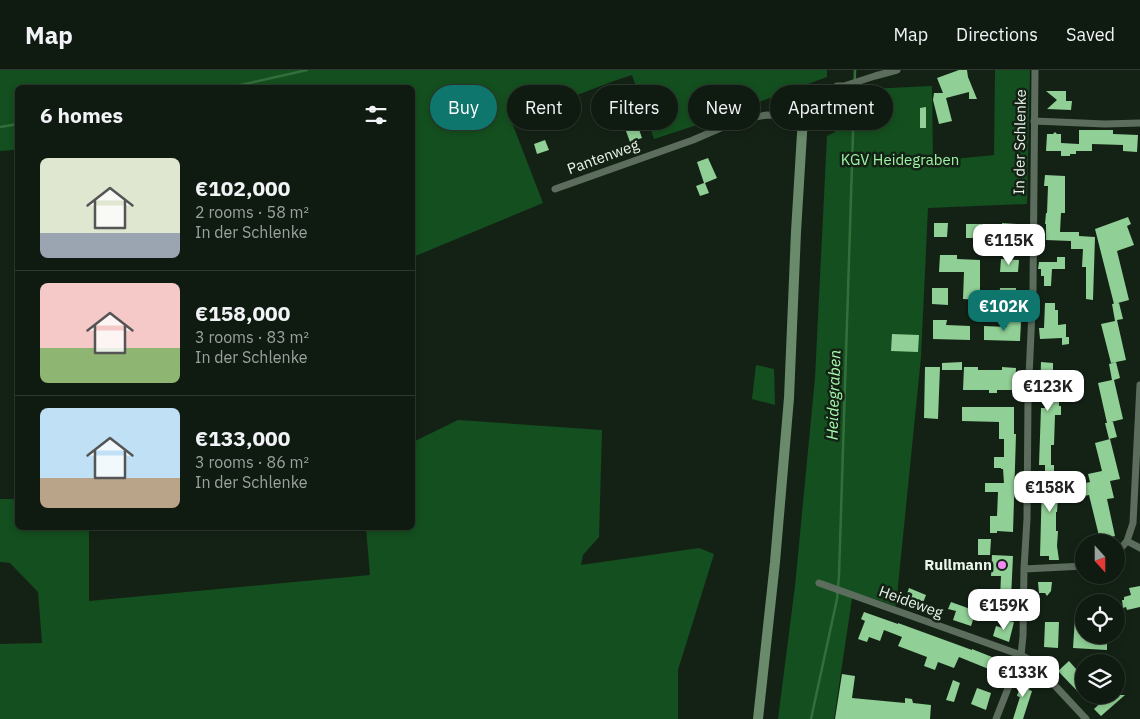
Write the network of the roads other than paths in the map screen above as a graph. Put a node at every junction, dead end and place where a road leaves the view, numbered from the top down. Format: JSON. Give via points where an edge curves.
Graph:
{"nodes":[{"id":1,"x":897,"y":70,"type":"edge"},
{"id":2,"x":1034,"y":70,"type":"edge"},
{"id":3,"x":848,"y":85,"type":"edge"},
{"id":4,"x":770,"y":115,"type":"edge"},
{"id":5,"x":1034,"y":121,"type":"junction"},
{"id":6,"x":1140,"y":123,"type":"edge"},
{"id":7,"x":802,"y":130,"type":"edge"},
{"id":8,"x":555,"y":189,"type":"dead end"},
{"id":9,"x":1140,"y":385,"type":"edge"},
{"id":10,"x":1127,"y":541,"type":"junction"},
{"id":11,"x":1125,"y":543,"type":"edge"},
{"id":12,"x":1140,"y":548,"type":"edge"},
{"id":13,"x":1075,"y":566,"type":"edge"},
{"id":14,"x":1024,"y":569,"type":"junction"},
{"id":15,"x":819,"y":583,"type":"dead end"},
{"id":16,"x":1021,"y":655,"type":"junction"},
{"id":17,"x":758,"y":719,"type":"edge"},
{"id":18,"x":996,"y":719,"type":"edge"},
{"id":19,"x":1086,"y":719,"type":"edge"}],
"edges":[{"from":1,"to":3,"type":"street"},
{"from":2,"to":5,"type":"street","name":"In der Schlenke"},
{"from":4,"to":8,"type":"street","name":"Pantenweg","via":[[724,127]]},
{"from":5,"to":6,"type":"street"},
{"from":5,"to":14,"type":"street","name":"In der Schlenke"},
{"from":7,"to":17,"type":"main road","via":[[789,398]]},
{"from":9,"to":10,"type":"street","via":[[1133,523]]},
{"from":10,"to":11,"type":"street"},
{"from":10,"to":12,"type":"street"},
{"from":13,"to":14,"type":"street"},
{"from":14,"to":16,"type":"street","name":"In der Schlenke"},
{"from":15,"to":16,"type":"street","name":"Heideweg"},
{"from":16,"to":18,"type":"street","name":"In der Schlenke"},
{"from":16,"to":19,"type":"street","name":"Heideweg","via":[[1032,661]]}]}
